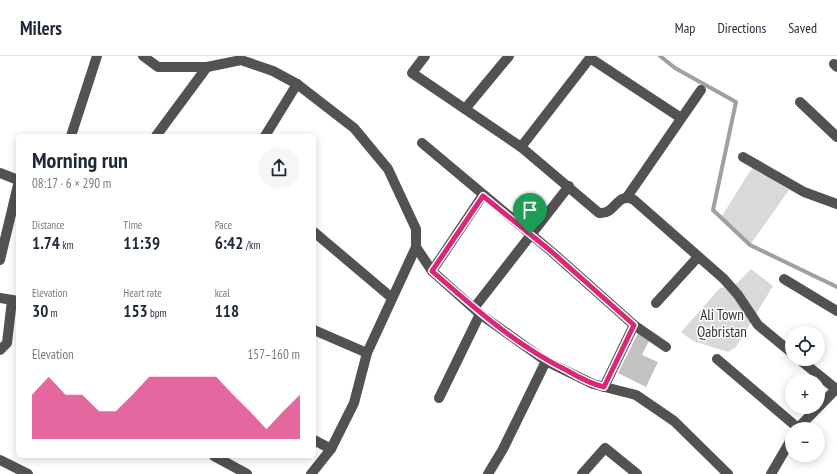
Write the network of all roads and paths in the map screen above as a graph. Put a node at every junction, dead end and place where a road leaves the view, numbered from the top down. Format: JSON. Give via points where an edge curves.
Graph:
{"nodes":[{"id":1,"x":97,"y":56,"type":"edge"},
{"id":2,"x":143,"y":56,"type":"edge"},
{"id":3,"x":425,"y":56,"type":"edge"},
{"id":4,"x":509,"y":56,"type":"edge"},
{"id":5,"x":207,"y":67,"type":"junction"},
{"id":6,"x":297,"y":84,"type":"junction"},
{"id":7,"x":701,"y":90,"type":"dead end"},
{"id":8,"x":800,"y":102,"type":"dead end"},
{"id":9,"x":465,"y":110,"type":"junction"},
{"id":10,"x":681,"y":118,"type":"junction"},
{"id":11,"x":72,"y":134,"type":"edge"},
{"id":12,"x":157,"y":134,"type":"edge"},
{"id":13,"x":266,"y":134,"type":"edge"},
{"id":14,"x":837,"y":137,"type":"edge"},
{"id":15,"x":422,"y":143,"type":"dead end"},
{"id":16,"x":521,"y":147,"type":"junction"},
{"id":17,"x":743,"y":157,"type":"dead end"},
{"id":18,"x":0,"y":173,"type":"edge"},
{"id":19,"x":16,"y":179,"type":"edge"},
{"id":20,"x":569,"y":186,"type":"junction"},
{"id":21,"x":483,"y":196,"type":"junction"},
{"id":22,"x":628,"y":197,"type":"junction"},
{"id":23,"x":16,"y":204,"type":"edge"},
{"id":24,"x":837,"y":204,"type":"edge"},
{"id":25,"x":14,"y":224,"type":"edge"},
{"id":26,"x":316,"y":234,"type":"edge"},
{"id":27,"x":530,"y":234,"type":"junction"},
{"id":28,"x":416,"y":247,"type":"junction"},
{"id":29,"x":698,"y":257,"type":"junction"},
{"id":30,"x":0,"y":260,"type":"edge"},
{"id":31,"x":432,"y":271,"type":"junction"},
{"id":32,"x":784,"y":279,"type":"dead end"},
{"id":33,"x":0,"y":298,"type":"edge"},
{"id":34,"x":392,"y":298,"type":"junction"},
{"id":35,"x":15,"y":300,"type":"edge"},
{"id":36,"x":656,"y":303,"type":"dead end"},
{"id":37,"x":477,"y":311,"type":"junction"},
{"id":38,"x":837,"y":311,"type":"edge"},
{"id":39,"x":634,"y":325,"type":"junction"},
{"id":40,"x":316,"y":331,"type":"edge"},
{"id":41,"x":666,"y":346,"type":"dead end"},
{"id":42,"x":785,"y":347,"type":"edge"},
{"id":43,"x":0,"y":350,"type":"edge"},
{"id":44,"x":367,"y":353,"type":"junction"},
{"id":45,"x":716,"y":359,"type":"dead end"},
{"id":46,"x":546,"y":361,"type":"junction"},
{"id":47,"x":808,"y":366,"type":"edge"},
{"id":48,"x":604,"y":387,"type":"junction"},
{"id":49,"x":836,"y":389,"type":"edge"},
{"id":50,"x":439,"y":398,"type":"dead end"},
{"id":51,"x":789,"y":422,"type":"edge"},
{"id":52,"x":804,"y":422,"type":"edge"},
{"id":53,"x":316,"y":441,"type":"edge"},
{"id":54,"x":331,"y":449,"type":"junction"},
{"id":55,"x":785,"y":450,"type":"edge"},
{"id":56,"x":218,"y":458,"type":"edge"},
{"id":57,"x":0,"y":460,"type":"edge"},
{"id":58,"x":28,"y":474,"type":"edge"},
{"id":59,"x":247,"y":474,"type":"edge"},
{"id":60,"x":311,"y":474,"type":"edge"},
{"id":61,"x":488,"y":474,"type":"edge"},
{"id":62,"x":582,"y":474,"type":"edge"},
{"id":63,"x":637,"y":474,"type":"edge"},
{"id":64,"x":728,"y":474,"type":"edge"},
{"id":65,"x":771,"y":474,"type":"edge"}],
"edges":[{"from":1,"to":11,"type":"street"},
{"from":2,"to":5,"type":"street","via":[[158,67]]},
{"from":3,"to":9,"type":"street","via":[[412,73]]},
{"from":4,"to":9,"type":"street"},
{"from":5,"to":6,"type":"street","via":[[241,60],[273,71]]},
{"from":5,"to":12,"type":"street"},
{"from":6,"to":13,"type":"street"},
{"from":6,"to":28,"type":"street","via":[[354,128],[388,169],[416,229]]},
{"from":7,"to":10,"type":"street"},
{"from":8,"to":14,"type":"street"},
{"from":9,"to":16,"type":"street"},
{"from":10,"to":16,"type":"street","via":[[590,58]]},
{"from":10,"to":22,"type":"street"},
{"from":15,"to":21,"type":"street"},
{"from":16,"to":20,"type":"street"},
{"from":17,"to":24,"type":"street","via":[[804,192]]},
{"from":18,"to":19,"type":"street"},
{"from":20,"to":22,"type":"street","via":[[599,212],[604,213],[611,210],[622,198]]},
{"from":20,"to":27,"type":"street"},
{"from":21,"to":27,"type":"street"},
{"from":21,"to":31,"type":"street"},
{"from":22,"to":29,"type":"street"},
{"from":23,"to":25,"type":"street"},
{"from":25,"to":30,"type":"street"},
{"from":26,"to":34,"type":"street"},
{"from":27,"to":37,"type":"street"},
{"from":27,"to":39,"type":"street"},
{"from":28,"to":31,"type":"street"},
{"from":28,"to":34,"type":"street"},
{"from":29,"to":36,"type":"street"},
{"from":29,"to":42,"type":"street","via":[[738,295],[758,325]]},
{"from":31,"to":37,"type":"street"},
{"from":32,"to":38,"type":"street"},
{"from":33,"to":35,"type":"street"},
{"from":34,"to":44,"type":"street"},
{"from":35,"to":43,"type":"street","via":[[7,343]]},
{"from":37,"to":46,"type":"street"},
{"from":37,"to":50,"type":"street"},
{"from":39,"to":41,"type":"street"},
{"from":39,"to":48,"type":"street"},
{"from":40,"to":44,"type":"street"},
{"from":44,"to":54,"type":"street","via":[[354,403]]},
{"from":45,"to":51,"type":"street"},
{"from":46,"to":48,"type":"street"},
{"from":46,"to":61,"type":"street"},
{"from":47,"to":49,"type":"street"},
{"from":48,"to":64,"type":"street","via":[[636,395],[674,421]]},
{"from":49,"to":52,"type":"street"},
{"from":53,"to":54,"type":"street"},
{"from":54,"to":60,"type":"street"},
{"from":55,"to":65,"type":"street"},
{"from":56,"to":59,"type":"street"},
{"from":57,"to":58,"type":"street"},
{"from":62,"to":63,"type":"street","via":[[605,448]]}]}
